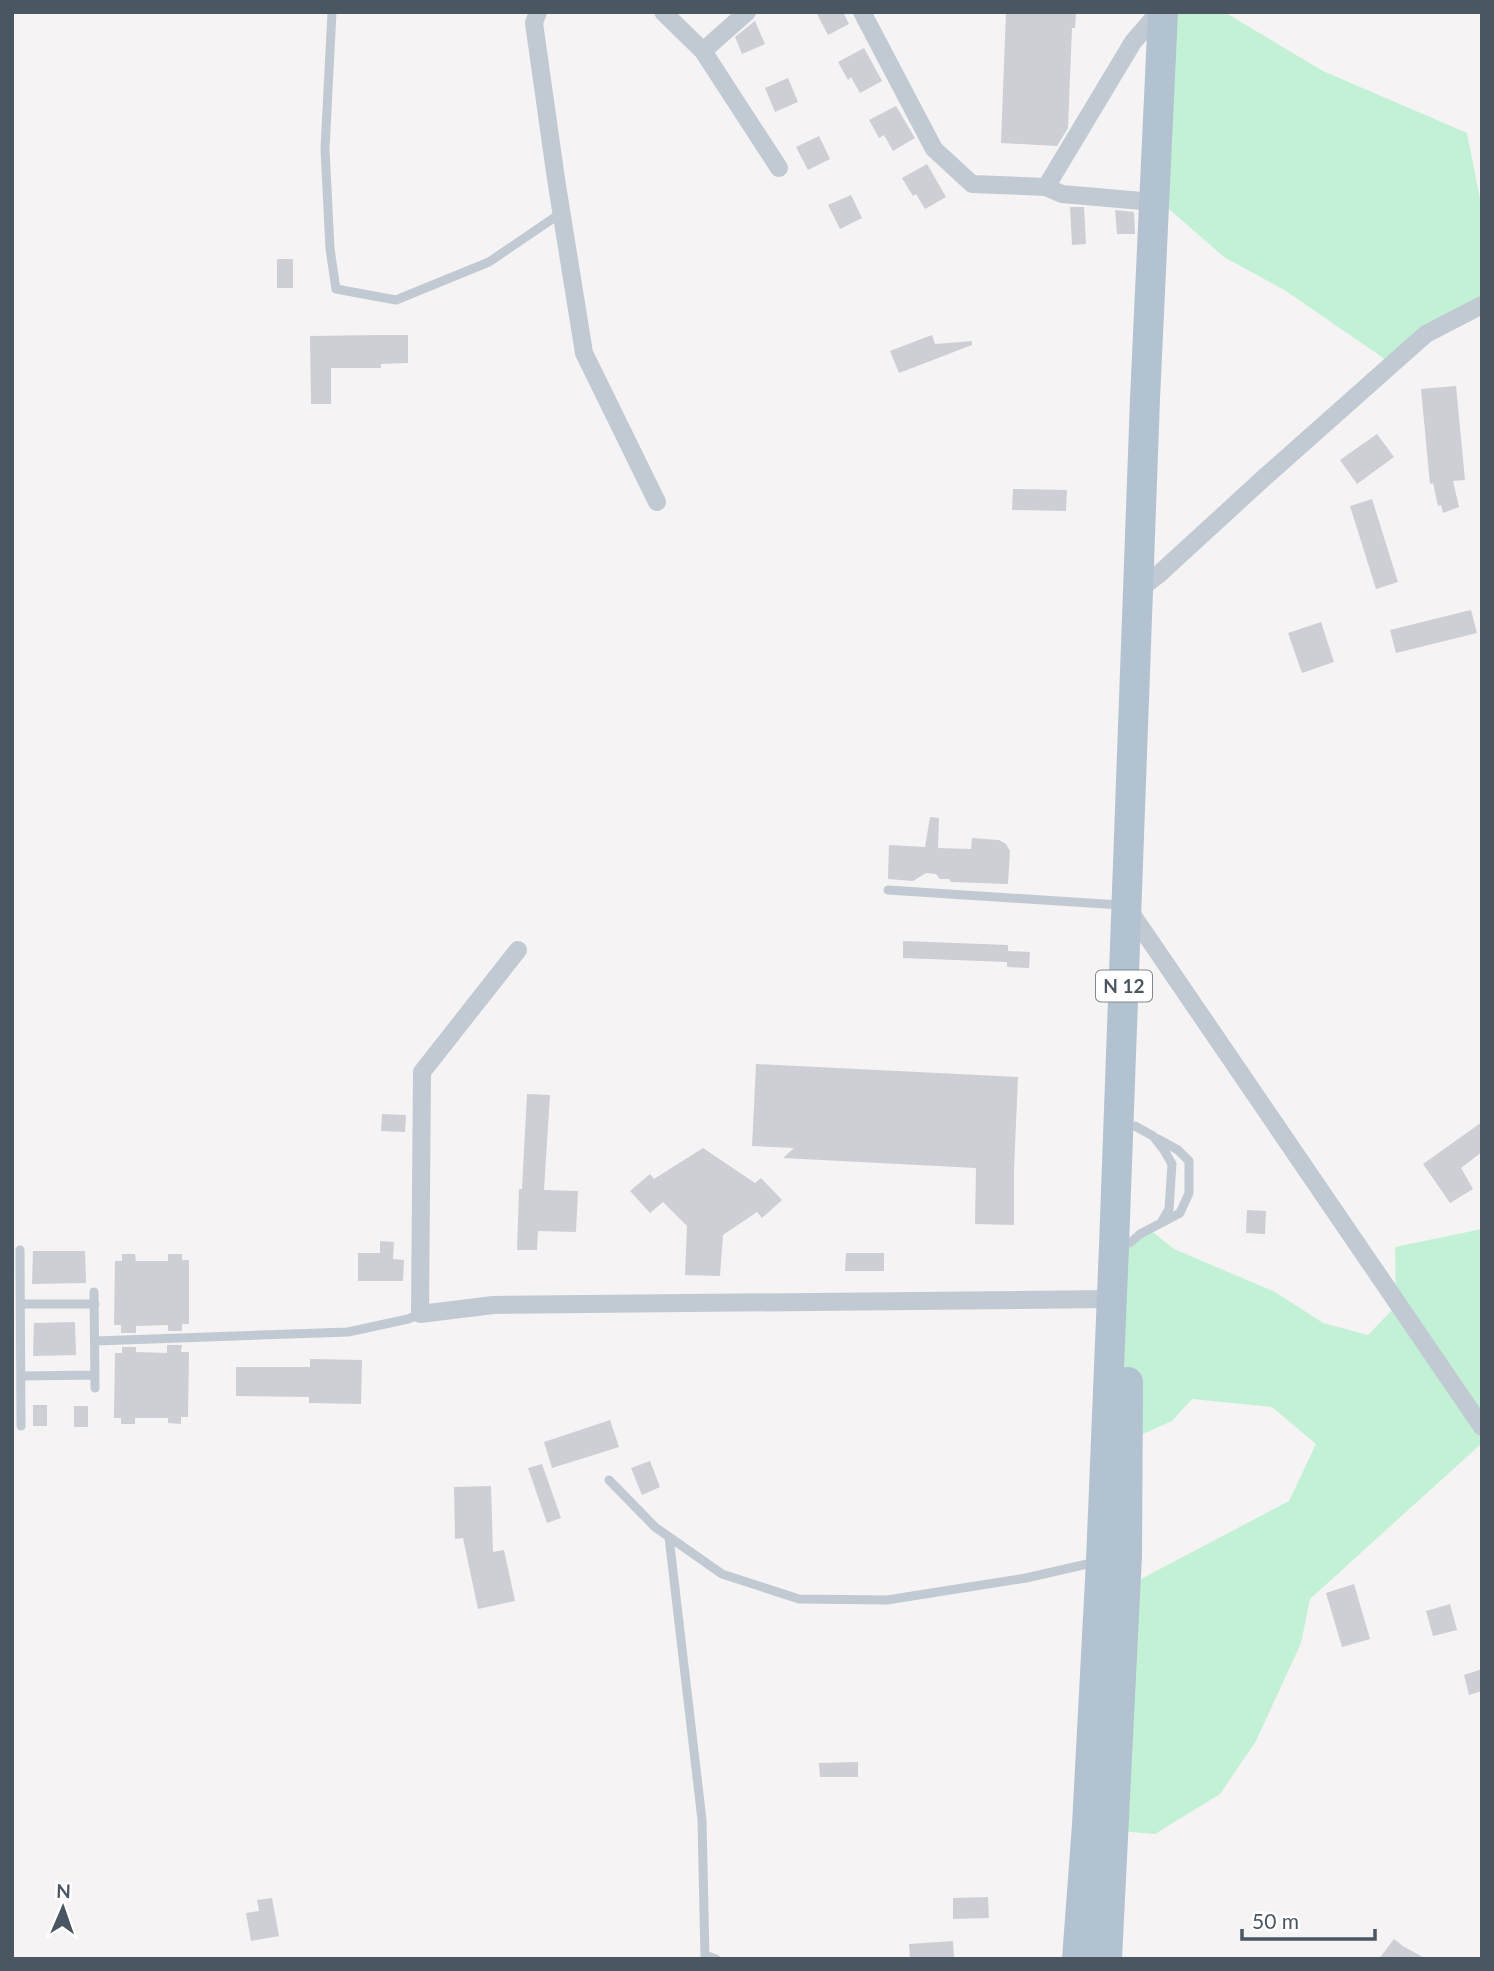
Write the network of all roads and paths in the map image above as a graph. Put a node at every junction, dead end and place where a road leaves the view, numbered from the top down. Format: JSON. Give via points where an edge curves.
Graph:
{"nodes":[{"id":1,"x":332,"y":12,"type":"edge"},
{"id":2,"x":538,"y":12,"type":"edge"},
{"id":3,"x":663,"y":12,"type":"edge"},
{"id":4,"x":747,"y":12,"type":"edge"},
{"id":5,"x":862,"y":12,"type":"edge"},
{"id":6,"x":1161,"y":12,"type":"edge"},
{"id":7,"x":1182,"y":12,"type":"edge"},
{"id":8,"x":703,"y":51,"type":"junction"},
{"id":9,"x":779,"y":168,"type":"dead end"},
{"id":10,"x":1046,"y":187,"type":"junction"},
{"id":11,"x":1154,"y":202,"type":"junction"},
{"id":12,"x":561,"y":213,"type":"junction"},
{"id":13,"x":1482,"y":305,"type":"edge"},
{"id":14,"x":657,"y":502,"type":"dead end"},
{"id":15,"x":1148,"y":582,"type":"junction"},
{"id":16,"x":888,"y":890,"type":"dead end"},
{"id":17,"x":1134,"y":916,"type":"junction"},
{"id":18,"x":518,"y":950,"type":"dead end"},
{"id":19,"x":1144,"y":1131,"type":"junction"},
{"id":20,"x":1161,"y":1223,"type":"junction"},
{"id":21,"x":1130,"y":1242,"type":"junction"},
{"id":22,"x":20,"y":1250,"type":"dead end"},
{"id":23,"x":94,"y":1292,"type":"dead end"},
{"id":24,"x":1112,"y":1299,"type":"junction"},
{"id":25,"x":21,"y":1304,"type":"junction"},
{"id":26,"x":94,"y":1304,"type":"junction"},
{"id":27,"x":420,"y":1314,"type":"junction"},
{"id":28,"x":96,"y":1340,"type":"junction"},
{"id":29,"x":95,"y":1375,"type":"junction"},
{"id":30,"x":22,"y":1376,"type":"junction"},
{"id":31,"x":95,"y":1388,"type":"dead end"},
{"id":32,"x":21,"y":1426,"type":"dead end"},
{"id":33,"x":1482,"y":1427,"type":"edge"},
{"id":34,"x":609,"y":1480,"type":"dead end"},
{"id":35,"x":669,"y":1537,"type":"junction"},
{"id":36,"x":1101,"y":1560,"type":"junction"},
{"id":37,"x":705,"y":1957,"type":"edge"},
{"id":38,"x":716,"y":1959,"type":"edge"},
{"id":39,"x":1077,"y":1959,"type":"edge"},
{"id":40,"x":1107,"y":1959,"type":"edge"}],
"edges":[{"from":1,"to":12,"type":"lane","via":[[325,149],[336,289],[396,300],[489,262]]},
{"from":2,"to":12,"type":"street","via":[[534,23]]},
{"from":3,"to":8,"type":"street"},
{"from":4,"to":8,"type":"street"},
{"from":5,"to":10,"type":"street","via":[[934,149],[972,184]]},
{"from":6,"to":10,"type":"street","via":[[1133,42]]},
{"from":6,"to":11,"type":"main road","number":"N 12"},
{"from":7,"to":15,"type":"main road","number":"N 12"},
{"from":8,"to":9,"type":"street"},
{"from":10,"to":11,"type":"street","via":[[1062,194]]},
{"from":11,"to":15,"type":"main road","number":"N 12"},
{"from":12,"to":14,"type":"street","via":[[584,353]]},
{"from":13,"to":15,"type":"street","via":[[1426,334]]},
{"from":15,"to":17,"type":"main road","number":"N 12"},
{"from":16,"to":17,"type":"lane"},
{"from":17,"to":19,"type":"main road","number":"N 12","via":[[1134,1088]]},
{"from":17,"to":24,"type":"main road","number":"N 12"},
{"from":17,"to":33,"type":"street"},
{"from":18,"to":27,"type":"street","via":[[422,1072]]},
{"from":19,"to":20,"type":"lane","via":[[1171,1164],[1169,1209]]},
{"from":19,"to":20,"type":"lane","via":[[1189,1161],[1189,1193],[1180,1213]]},
{"from":19,"to":21,"type":"main road","number":"N 12"},
{"from":20,"to":21,"type":"lane"},
{"from":21,"to":40,"type":"main road","number":"N 12","via":[[1127,1555]]},
{"from":22,"to":25,"type":"lane"},
{"from":23,"to":26,"type":"lane"},
{"from":24,"to":27,"type":"street","via":[[493,1305]]},
{"from":24,"to":36,"type":"main road","number":"N 12"},
{"from":25,"to":26,"type":"lane"},
{"from":25,"to":30,"type":"lane"},
{"from":26,"to":28,"type":"lane"},
{"from":27,"to":28,"type":"lane","via":[[348,1332]]},
{"from":28,"to":29,"type":"lane"},
{"from":29,"to":30,"type":"lane"},
{"from":29,"to":31,"type":"lane"},
{"from":30,"to":32,"type":"lane"},
{"from":34,"to":35,"type":"lane"},
{"from":35,"to":36,"type":"lane","via":[[722,1574],[799,1599],[887,1600],[1026,1578]]},
{"from":35,"to":37,"type":"lane","via":[[702,1820]]},
{"from":36,"to":39,"type":"main road","number":"N 12"},
{"from":37,"to":38,"type":"lane"}]}
